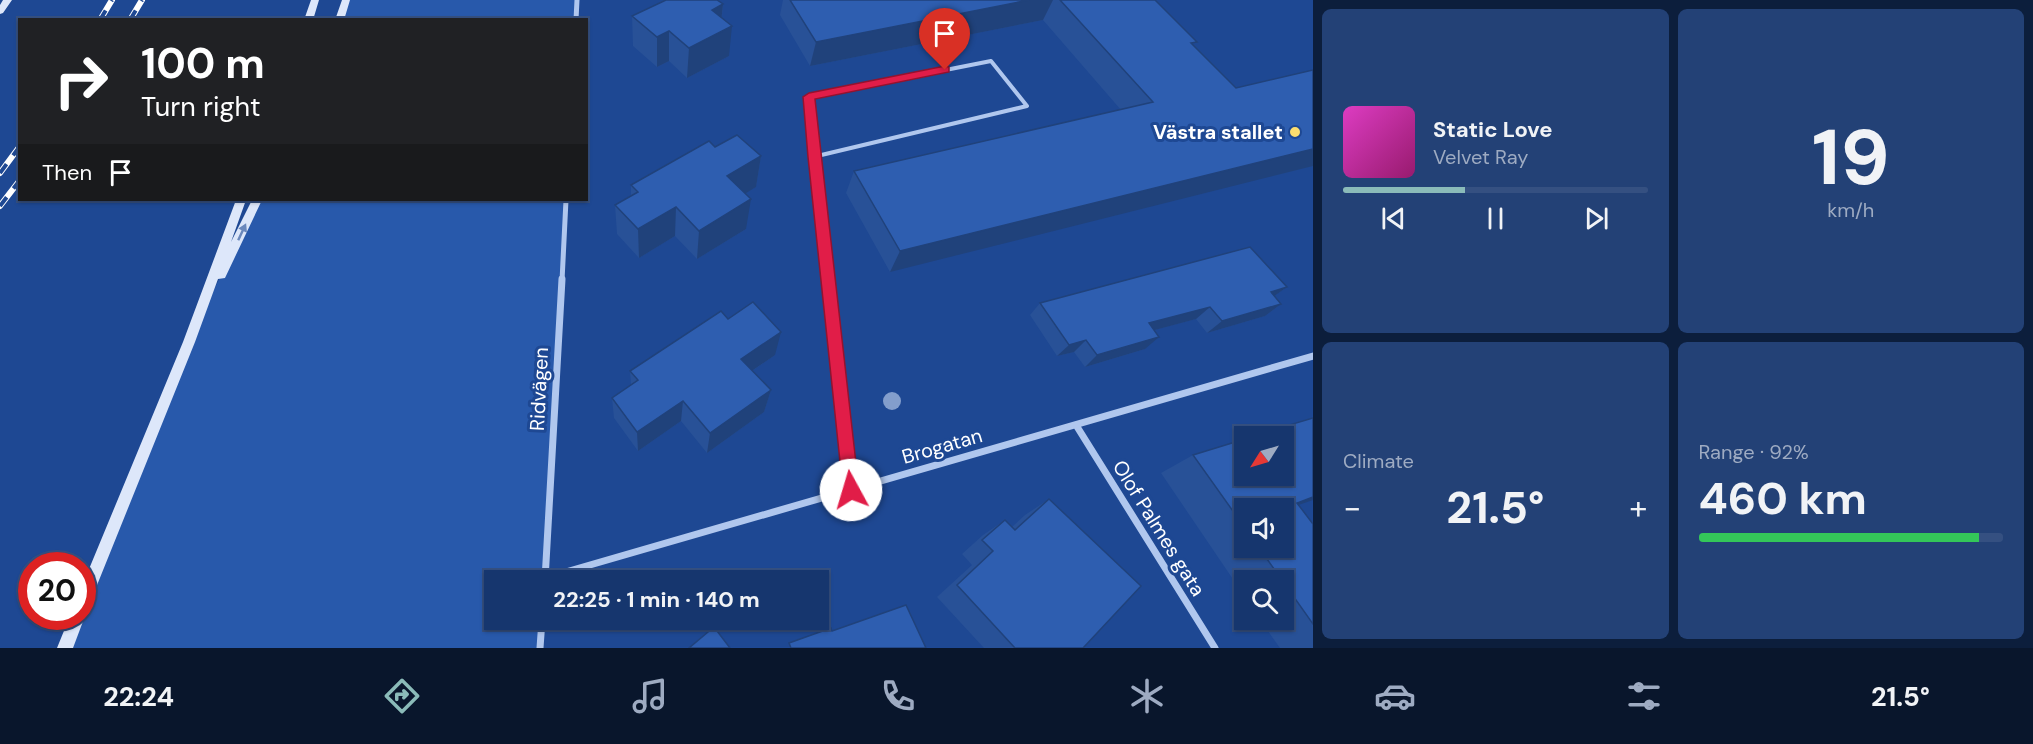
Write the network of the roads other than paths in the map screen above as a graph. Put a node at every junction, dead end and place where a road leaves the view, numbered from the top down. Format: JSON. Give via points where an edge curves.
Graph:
{"nodes":[{"id":1,"x":8,"y":0,"type":"edge"},
{"id":2,"x":315,"y":0,"type":"edge"},
{"id":3,"x":346,"y":0,"type":"edge"},
{"id":4,"x":577,"y":0,"type":"edge"},
{"id":5,"x":0,"y":11,"type":"edge"},
{"id":6,"x":309,"y":18,"type":"edge"},
{"id":7,"x":340,"y":18,"type":"edge"},
{"id":8,"x":576,"y":18,"type":"edge"},
{"id":9,"x":813,"y":157,"type":"junction"},
{"id":10,"x":241,"y":201,"type":"edge"},
{"id":11,"x":257,"y":201,"type":"edge"},
{"id":12,"x":566,"y":201,"type":"edge"},
{"id":13,"x":189,"y":342,"type":"junction"},
{"id":14,"x":1313,"y":356,"type":"edge"},
{"id":15,"x":1076,"y":425,"type":"junction"},
{"id":16,"x":851,"y":490,"type":"junction"},
{"id":17,"x":545,"y":570,"type":"edge"},
{"id":18,"x":576,"y":570,"type":"edge"},
{"id":19,"x":96,"y":571,"type":"edge"},
{"id":20,"x":72,"y":630,"type":"edge"},
{"id":21,"x":541,"y":630,"type":"edge"},
{"id":22,"x":65,"y":648,"type":"edge"},
{"id":23,"x":540,"y":648,"type":"edge"},
{"id":24,"x":1215,"y":648,"type":"edge"}],
"edges":[{"from":1,"to":5,"type":"main road"},
{"from":2,"to":6,"type":"main road"},
{"from":3,"to":7,"type":"main road"},
{"from":4,"to":8,"type":"street"},
{"from":9,"to":9,"type":"lane","via":[[847,149],[1027,106],[991,61],[809,97]]},
{"from":9,"to":16,"type":"lane"},
{"from":10,"to":13,"type":"main road"},
{"from":13,"to":11,"type":"main road","one_way":true},
{"from":12,"to":17,"type":"street","name":"Ridvägen"},
{"from":13,"to":19,"type":"main road"},
{"from":14,"to":15,"type":"street","name":"Brogatan"},
{"from":15,"to":16,"type":"street","name":"Brogatan"},
{"from":15,"to":24,"type":"street","name":"Olof Palmes gata"},
{"from":16,"to":18,"type":"street","name":"Brogatan"},
{"from":20,"to":22,"type":"main road"},
{"from":21,"to":23,"type":"street"}]}
